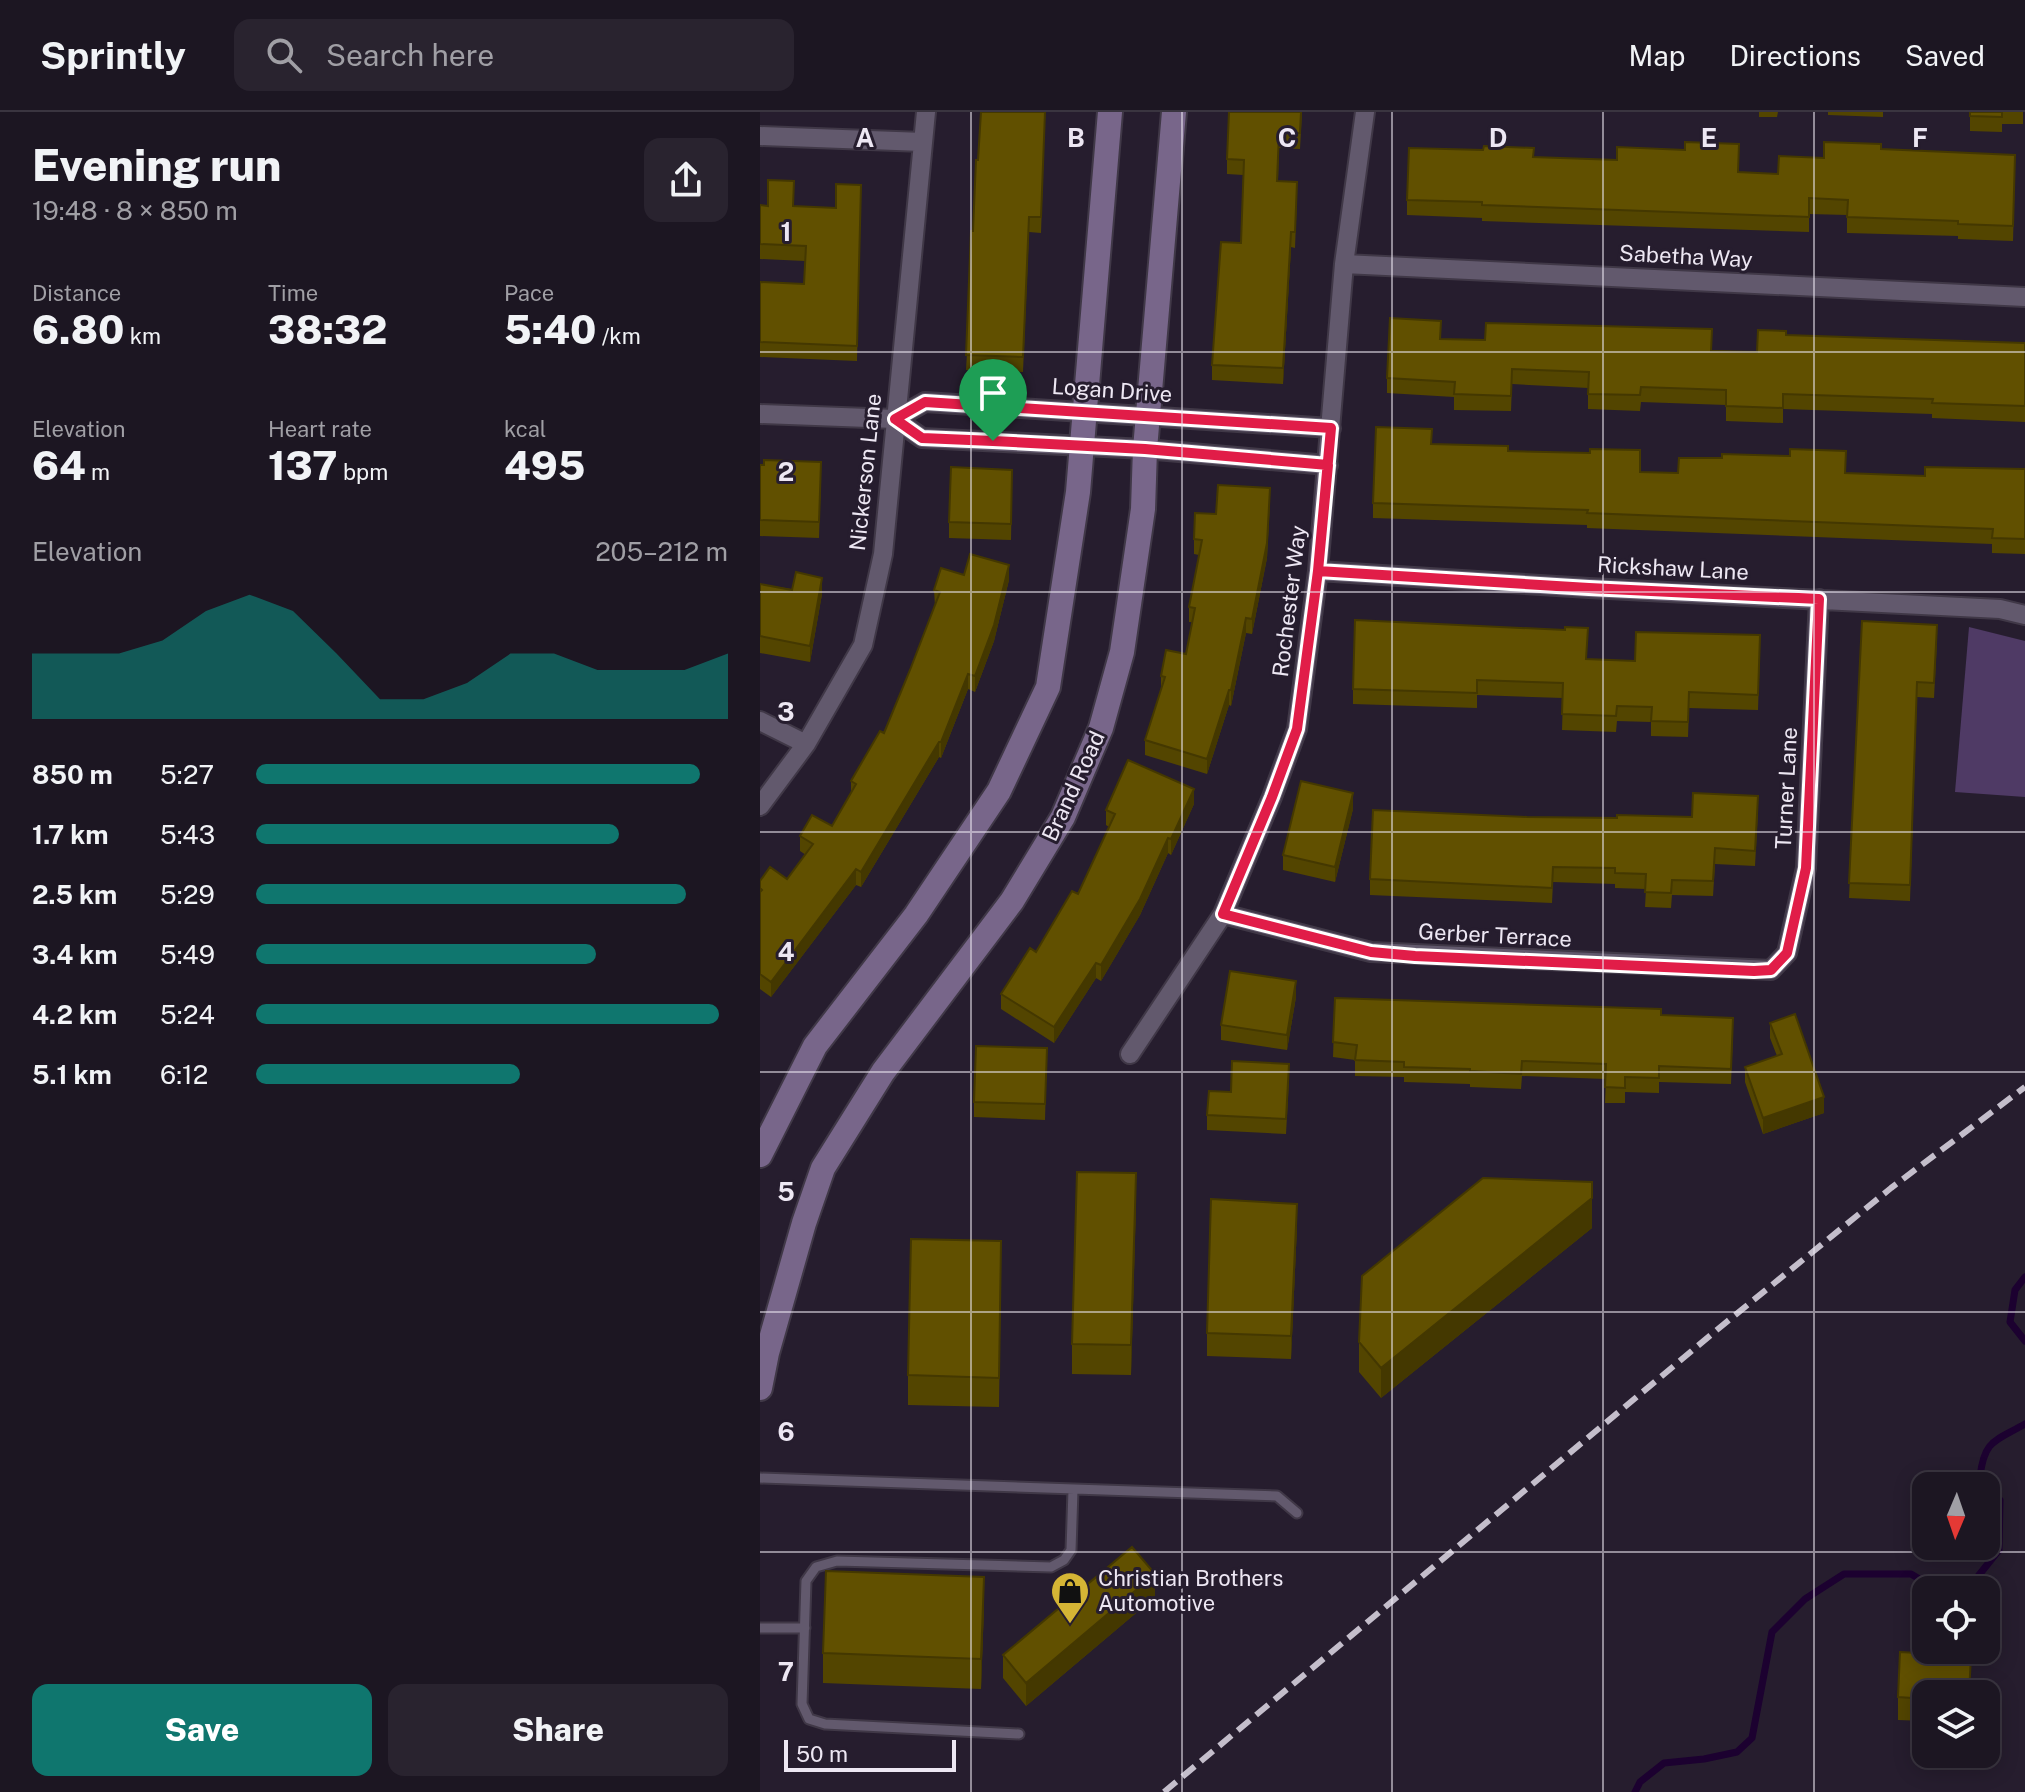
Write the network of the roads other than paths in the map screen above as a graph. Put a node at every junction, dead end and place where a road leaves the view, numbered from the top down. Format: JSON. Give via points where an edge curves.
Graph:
{"nodes":[{"id":1,"x":926,"y":112,"type":"edge"},
{"id":2,"x":1110,"y":112,"type":"edge"},
{"id":3,"x":1174,"y":112,"type":"edge"},
{"id":4,"x":1365,"y":112,"type":"edge"},
{"id":5,"x":760,"y":136,"type":"edge"},
{"id":6,"x":923,"y":142,"type":"junction"},
{"id":7,"x":1344,"y":264,"type":"junction"},
{"id":8,"x":2025,"y":297,"type":"edge"},
{"id":9,"x":1085,"y":412,"type":"junction"},
{"id":10,"x":760,"y":414,"type":"edge"},
{"id":11,"x":1148,"y":416,"type":"junction"},
{"id":12,"x":895,"y":419,"type":"junction"},
{"id":13,"x":1331,"y":428,"type":"junction"},
{"id":14,"x":1082,"y":445,"type":"junction"},
{"id":15,"x":1145,"y":449,"type":"junction"},
{"id":16,"x":1328,"y":465,"type":"junction"},
{"id":17,"x":1318,"y":571,"type":"junction"},
{"id":18,"x":1819,"y":599,"type":"junction"},
{"id":19,"x":2025,"y":615,"type":"edge"},
{"id":20,"x":760,"y":721,"type":"edge"},
{"id":21,"x":806,"y":744,"type":"junction"},
{"id":22,"x":760,"y":806,"type":"edge"},
{"id":23,"x":1223,"y":914,"type":"junction"},
{"id":24,"x":1771,"y":970,"type":"joint"},
{"id":25,"x":1130,"y":1054,"type":"dead end"},
{"id":26,"x":760,"y":1155,"type":"edge"},
{"id":27,"x":760,"y":1388,"type":"edge"},
{"id":28,"x":760,"y":1478,"type":"edge"},
{"id":29,"x":1073,"y":1490,"type":"junction"},
{"id":30,"x":1297,"y":1513,"type":"dead end"},
{"id":31,"x":760,"y":1628,"type":"edge"},
{"id":32,"x":805,"y":1628,"type":"junction"},
{"id":33,"x":1019,"y":1734,"type":"dead end"}],
"edges":[{"from":1,"to":6,"type":"street","name":"Nickerson Lane"},
{"from":2,"to":9,"type":"main road"},
{"from":3,"to":11,"type":"main road","name":"Brand Road"},
{"from":4,"to":7,"type":"street","name":"Rochester Way"},
{"from":5,"to":6,"type":"street"},
{"from":6,"to":12,"type":"street","name":"Nickerson Lane"},
{"from":7,"to":8,"type":"street","name":"Sabetha Way"},
{"from":7,"to":13,"type":"street","name":"Rochester Way"},
{"from":9,"to":11,"type":"street","name":"Logan Drive"},
{"from":9,"to":12,"type":"street","name":"Logan Drive","via":[[925,402]]},
{"from":9,"to":14,"type":"main road"},
{"from":10,"to":12,"type":"street","name":"Logan Drive"},
{"from":11,"to":13,"type":"street","name":"Logan Drive"},
{"from":11,"to":15,"type":"main road","name":"Brand Road"},
{"from":12,"to":14,"type":"street","name":"Logan Drive","via":[[922,438]]},
{"from":12,"to":21,"type":"street","name":"Nickerson Lane","via":[[883,554],[863,645]]},
{"from":13,"to":16,"type":"street","name":"Rochester Way"},
{"from":14,"to":15,"type":"street","name":"Logan Drive"},
{"from":14,"to":26,"type":"main road","via":[[1048,687],[999,791],[916,915],[815,1046]]},
{"from":15,"to":16,"type":"street","name":"Logan Drive"},
{"from":15,"to":27,"type":"main road","name":"Brand Road","via":[[1143,509],[1122,652],[1101,728],[1063,817],[1012,901],[883,1072],[823,1168]]},
{"from":16,"to":17,"type":"street","name":"Rochester Way"},
{"from":17,"to":18,"type":"street","name":"Rickshaw Lane"},
{"from":17,"to":23,"type":"street","name":"Rochester Way","via":[[1297,729]]},
{"from":18,"to":19,"type":"street","name":"Rickshaw Lane","via":[[2000,609]]},
{"from":18,"to":24,"type":"street","name":"Turner Lane","via":[[1806,868],[1787,953]]},
{"from":20,"to":21,"type":"street"},
{"from":21,"to":22,"type":"street","name":"Nickerson Lane"},
{"from":23,"to":24,"type":"street","name":"Gerber Terrace","via":[[1371,952]]},
{"from":23,"to":25,"type":"street","name":"Rochester Way"},
{"from":28,"to":29,"type":"lane"},
{"from":29,"to":30,"type":"lane","via":[[1277,1496]]},
{"from":29,"to":32,"type":"lane","via":[[1071,1550],[1051,1567],[837,1561],[816,1567],[806,1581]]},
{"from":31,"to":32,"type":"lane"},
{"from":32,"to":33,"type":"lane","via":[[802,1704],[809,1719]]}]}
